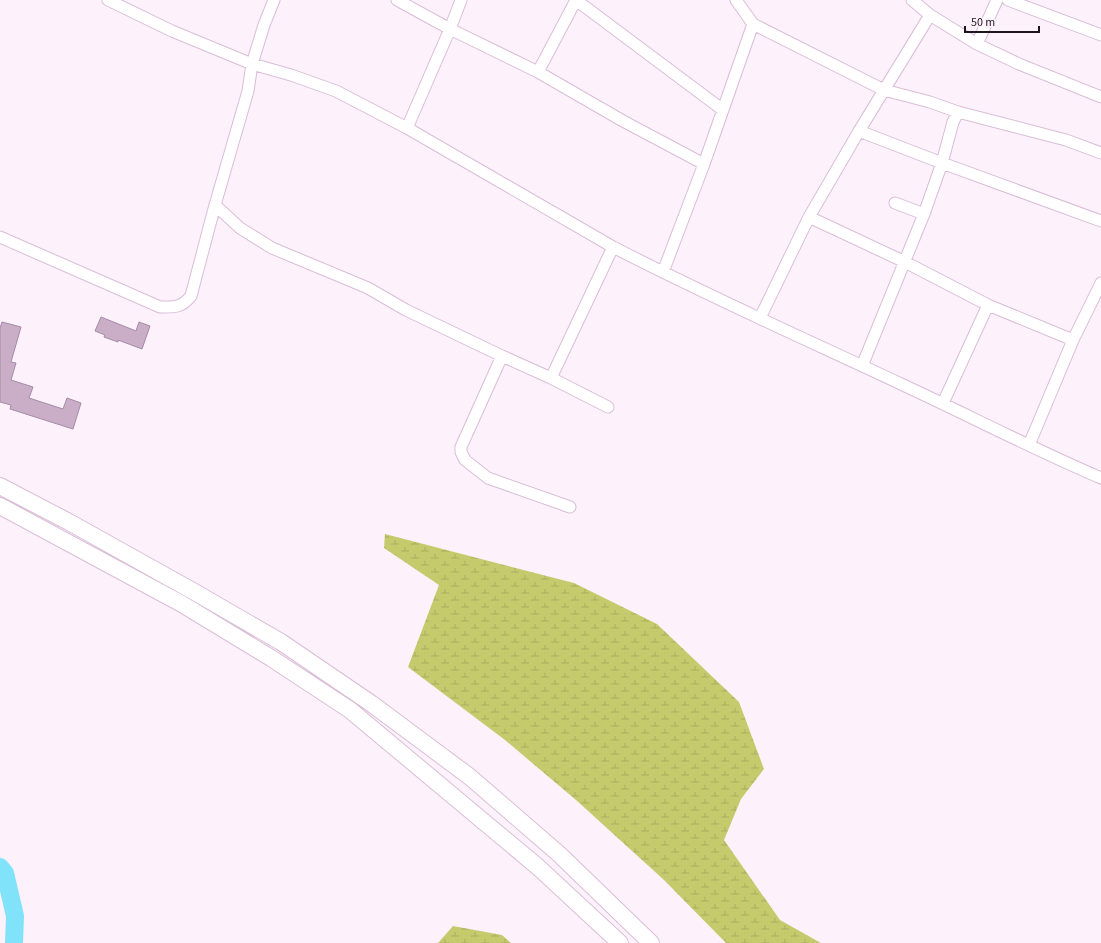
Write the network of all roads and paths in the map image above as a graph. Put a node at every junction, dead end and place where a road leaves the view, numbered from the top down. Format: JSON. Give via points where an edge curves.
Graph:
{"nodes":[{"id":1,"x":108,"y":0,"type":"edge"},
{"id":2,"x":274,"y":0,"type":"edge"},
{"id":3,"x":397,"y":0,"type":"edge"},
{"id":4,"x":461,"y":0,"type":"edge"},
{"id":5,"x":576,"y":0,"type":"edge"},
{"id":6,"x":736,"y":0,"type":"edge"},
{"id":7,"x":912,"y":0,"type":"edge"},
{"id":8,"x":997,"y":0,"type":"edge"},
{"id":9,"x":1008,"y":0,"type":"edge"},
{"id":10,"x":930,"y":15,"type":"junction"},
{"id":11,"x":753,"y":24,"type":"junction"},
{"id":12,"x":450,"y":29,"type":"junction"},
{"id":13,"x":1101,"y":35,"type":"edge"},
{"id":14,"x":977,"y":44,"type":"junction"},
{"id":15,"x":252,"y":64,"type":"junction"},
{"id":16,"x":538,"y":72,"type":"junction"},
{"id":17,"x":884,"y":90,"type":"junction"},
{"id":18,"x":1101,"y":97,"type":"edge"},
{"id":19,"x":724,"y":110,"type":"junction"},
{"id":20,"x":958,"y":112,"type":"junction"},
{"id":21,"x":407,"y":128,"type":"junction"},
{"id":22,"x":859,"y":131,"type":"junction"},
{"id":23,"x":1101,"y":153,"type":"edge"},
{"id":24,"x":942,"y":163,"type":"junction"},
{"id":25,"x":704,"y":164,"type":"junction"},
{"id":26,"x":895,"y":203,"type":"dead end"},
{"id":27,"x":215,"y":205,"type":"junction"},
{"id":28,"x":924,"y":214,"type":"junction"},
{"id":29,"x":809,"y":217,"type":"junction"},
{"id":30,"x":1101,"y":221,"type":"edge"},
{"id":31,"x":0,"y":237,"type":"edge"},
{"id":32,"x":614,"y":247,"type":"junction"},
{"id":33,"x":905,"y":262,"type":"junction"},
{"id":34,"x":663,"y":272,"type":"junction"},
{"id":35,"x":1101,"y":284,"type":"edge"},
{"id":36,"x":988,"y":305,"type":"junction"},
{"id":37,"x":760,"y":318,"type":"junction"},
{"id":38,"x":1073,"y":340,"type":"junction"},
{"id":39,"x":502,"y":356,"type":"junction"},
{"id":40,"x":862,"y":366,"type":"junction"},
{"id":41,"x":551,"y":378,"type":"junction"},
{"id":42,"x":943,"y":403,"type":"junction"},
{"id":43,"x":608,"y":407,"type":"dead end"},
{"id":44,"x":1028,"y":445,"type":"junction"},
{"id":45,"x":1101,"y":478,"type":"edge"},
{"id":46,"x":0,"y":486,"type":"edge"},
{"id":47,"x":0,"y":506,"type":"edge"},
{"id":48,"x":570,"y":507,"type":"dead end"},
{"id":49,"x":620,"y":943,"type":"edge"},
{"id":50,"x":651,"y":943,"type":"edge"}],
"edges":[{"from":1,"to":15,"type":"street","via":[[172,31]]},
{"from":2,"to":15,"type":"street"},
{"from":3,"to":12,"type":"street"},
{"from":4,"to":12,"type":"street"},
{"from":5,"to":16,"type":"street"},
{"from":5,"to":19,"type":"street"},
{"from":6,"to":11,"type":"street"},
{"from":7,"to":10,"type":"street"},
{"from":8,"to":14,"type":"street"},
{"from":9,"to":13,"type":"street"},
{"from":10,"to":14,"type":"street"},
{"from":10,"to":17,"type":"street"},
{"from":11,"to":17,"type":"street"},
{"from":11,"to":19,"type":"street"},
{"from":12,"to":16,"type":"street"},
{"from":12,"to":21,"type":"street"},
{"from":14,"to":18,"type":"street"},
{"from":15,"to":21,"type":"street","via":[[336,91]]},
{"from":15,"to":27,"type":"street","via":[[248,91]]},
{"from":16,"to":25,"type":"street"},
{"from":17,"to":20,"type":"street"},
{"from":17,"to":22,"type":"street"},
{"from":19,"to":25,"type":"street"},
{"from":20,"to":23,"type":"street","via":[[1066,140]]},
{"from":20,"to":24,"type":"street"},
{"from":21,"to":32,"type":"street"},
{"from":22,"to":24,"type":"street"},
{"from":22,"to":29,"type":"street"},
{"from":24,"to":28,"type":"street"},
{"from":24,"to":30,"type":"street"},
{"from":25,"to":34,"type":"street"},
{"from":26,"to":28,"type":"street"},
{"from":27,"to":31,"type":"street","via":[[191,296],[184,304],[173,307],[160,307]]},
{"from":27,"to":39,"type":"street","via":[[240,228],[272,248],[368,288],[406,310]]},
{"from":28,"to":33,"type":"street"},
{"from":29,"to":33,"type":"street"},
{"from":29,"to":37,"type":"street"},
{"from":32,"to":34,"type":"street"},
{"from":32,"to":41,"type":"street"},
{"from":33,"to":36,"type":"street"},
{"from":33,"to":40,"type":"street"},
{"from":34,"to":37,"type":"street"},
{"from":35,"to":38,"type":"street"},
{"from":36,"to":38,"type":"street"},
{"from":36,"to":42,"type":"street"},
{"from":37,"to":40,"type":"street"},
{"from":38,"to":44,"type":"street"},
{"from":39,"to":41,"type":"street"},
{"from":39,"to":48,"type":"street","via":[[460,447],[461,452],[465,460],[488,478]]},
{"from":40,"to":42,"type":"street"},
{"from":41,"to":43,"type":"street"},
{"from":42,"to":44,"type":"street"},
{"from":44,"to":45,"type":"street"},
{"from":46,"to":50,"type":"highway","via":[[116,548],[281,642],[372,704],[470,777],[559,854]]},
{"from":47,"to":49,"type":"highway","via":[[182,604],[350,710],[538,867]]}]}
